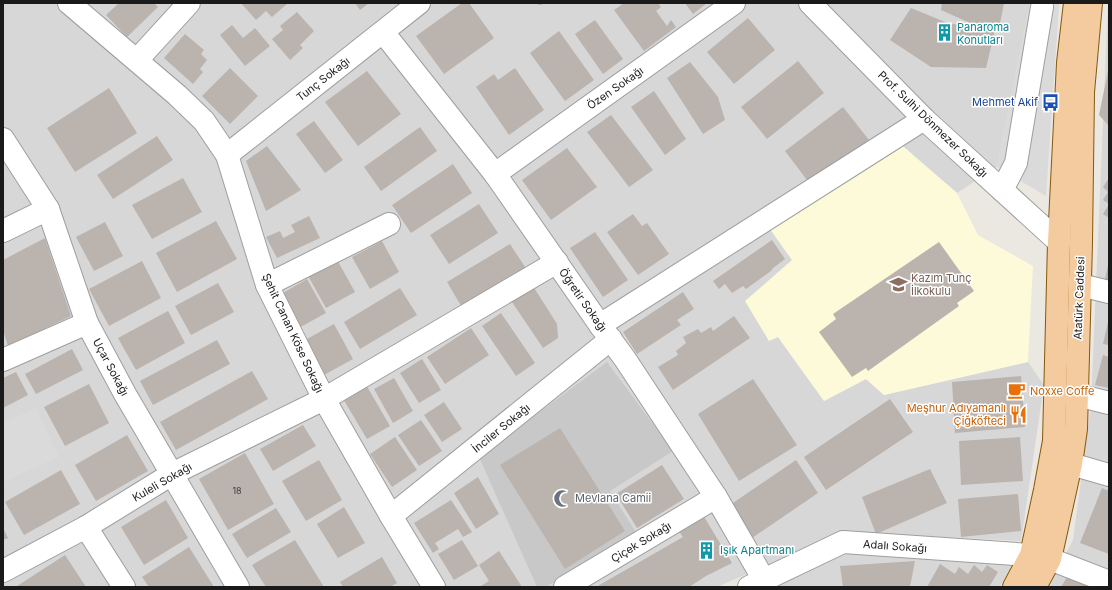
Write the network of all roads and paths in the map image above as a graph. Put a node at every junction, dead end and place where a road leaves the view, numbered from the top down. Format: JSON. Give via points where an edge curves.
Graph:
{"nodes":[{"id":1,"x":69,"y":3,"type":"edge"},
{"id":2,"x":189,"y":3,"type":"edge"},
{"id":3,"x":420,"y":3,"type":"edge"},
{"id":4,"x":734,"y":3,"type":"edge"},
{"id":5,"x":810,"y":3,"type":"edge"},
{"id":6,"x":1075,"y":3,"type":"edge"},
{"id":7,"x":1091,"y":3,"type":"edge"},
{"id":8,"x":1042,"y":7,"type":"dead end"},
{"id":9,"x":383,"y":32,"type":"junction"},
{"id":10,"x":137,"y":60,"type":"junction"},
{"id":11,"x":924,"y":119,"type":"junction"},
{"id":12,"x":3,"y":139,"type":"edge"},
{"id":13,"x":227,"y":155,"type":"junction"},
{"id":14,"x":495,"y":174,"type":"junction"},
{"id":15,"x":1002,"y":190,"type":"junction"},
{"id":16,"x":48,"y":209,"type":"junction"},
{"id":17,"x":389,"y":224,"type":"dead end"},
{"id":18,"x":3,"y":231,"type":"edge"},
{"id":19,"x":1059,"y":242,"type":"junction"},
{"id":20,"x":557,"y":262,"type":"junction"},
{"id":21,"x":267,"y":285,"type":"junction"},
{"id":22,"x":1080,"y":286,"type":"junction"},
{"id":23,"x":1109,"y":292,"type":"edge"},
{"id":24,"x":87,"y":323,"type":"junction"},
{"id":25,"x":605,"y":332,"type":"junction"},
{"id":26,"x":3,"y":360,"type":"edge"},
{"id":27,"x":1077,"y":395,"type":"junction"},
{"id":28,"x":324,"y":398,"type":"junction"},
{"id":29,"x":1109,"y":403,"type":"edge"},
{"id":30,"x":1071,"y":464,"type":"junction"},
{"id":31,"x":172,"y":474,"type":"junction"},
{"id":32,"x":1109,"y":475,"type":"edge"},
{"id":33,"x":716,"y":496,"type":"junction"},
{"id":34,"x":391,"y":516,"type":"junction"},
{"id":35,"x":86,"y":527,"type":"junction"},
{"id":36,"x":1041,"y":557,"type":"junction"},
{"id":37,"x":3,"y":571,"type":"edge"},
{"id":38,"x":1109,"y":582,"type":"edge"},
{"id":39,"x":756,"y":583,"type":"edge"},
{"id":40,"x":124,"y":587,"type":"edge"},
{"id":41,"x":238,"y":587,"type":"edge"},
{"id":42,"x":434,"y":587,"type":"edge"},
{"id":43,"x":565,"y":587,"type":"edge"},
{"id":44,"x":1014,"y":587,"type":"edge"},
{"id":45,"x":1035,"y":587,"type":"edge"}],
"edges":[{"from":1,"to":10,"type":"street","name":"Şehit Canan Köse Sokağı"},
{"from":2,"to":10,"type":"street"},
{"from":3,"to":9,"type":"street","name":"Tunç Sokağı"},
{"from":4,"to":14,"type":"street","name":"Özen Sokağı"},
{"from":5,"to":11,"type":"street","name":"Prof. Sulhi Dönmezer Sokağı"},
{"from":6,"to":19,"type":"main road","name":"Atatürk Caddesi","via":[[1068,63]]},
{"from":7,"to":22,"type":"main road","name":"Atatürk Caddesi","via":[[1083,92]]},
{"from":8,"to":15,"type":"street","via":[[1016,163]]},
{"from":9,"to":13,"type":"street","name":"Tunç Sokağı"},
{"from":9,"to":14,"type":"street","name":"Öğretir Sokağı"},
{"from":10,"to":13,"type":"street","name":"Şehit Canan Köse Sokağı","via":[[204,122]]},
{"from":11,"to":15,"type":"street","name":"Prof. Sulhi Dönmezer Sokağı"},
{"from":11,"to":25,"type":"street","name":"İnciler Sokağı"},
{"from":12,"to":16,"type":"street","name":"Uçar Sokağı"},
{"from":13,"to":21,"type":"street","name":"Şehit Canan Köse Sokağı"},
{"from":14,"to":20,"type":"street","name":"Öğretir Sokağı"},
{"from":15,"to":19,"type":"street","name":"Prof. Sulhi Dönmezer Sokağı"},
{"from":16,"to":18,"type":"street"},
{"from":16,"to":24,"type":"street","name":"Uçar Sokağı"},
{"from":17,"to":21,"type":"street"},
{"from":19,"to":36,"type":"main road","name":"Atatürk Caddesi","via":[[1054,441],[1046,490]]},
{"from":20,"to":25,"type":"street","name":"Öğretir Sokağı"},
{"from":20,"to":28,"type":"street","name":"Kuleli Sokağı"},
{"from":21,"to":28,"type":"street","name":"Şehit Canan Köse Sokağı"},
{"from":22,"to":23,"type":"street"},
{"from":22,"to":27,"type":"main road","name":"Atatürk Caddesi"},
{"from":24,"to":26,"type":"street"},
{"from":24,"to":31,"type":"street","name":"Uçar Sokağı"},
{"from":25,"to":33,"type":"street","name":"Öğretir Sokağı"},
{"from":25,"to":34,"type":"street","name":"İnciler Sokağı"},
{"from":27,"to":29,"type":"street"},
{"from":27,"to":30,"type":"main road","name":"Atatürk Caddesi"},
{"from":28,"to":31,"type":"street","name":"Kuleli Sokağı"},
{"from":28,"to":34,"type":"street","name":"Şehit Canan Köse Sokağı"},
{"from":30,"to":32,"type":"street"},
{"from":30,"to":36,"type":"main road","name":"Atatürk Caddesi"},
{"from":31,"to":35,"type":"street","name":"Kuleli Sokağı"},
{"from":31,"to":41,"type":"street","name":"Uçar Sokağı"},
{"from":33,"to":39,"type":"street","name":"Öğretir Sokağı"},
{"from":33,"to":43,"type":"street","name":"Çiçek Sokağı"},
{"from":34,"to":42,"type":"street","name":"Şehit Canan Köse Sokağı"},
{"from":35,"to":37,"type":"street","name":"Kuleli Sokağı"},
{"from":35,"to":40,"type":"street"},
{"from":36,"to":38,"type":"street","name":"Adalı Sokağı"},
{"from":36,"to":39,"type":"street","name":"Adalı Sokağı","via":[[842,542]]},
{"from":36,"to":44,"type":"main road","name":"Atatürk Caddesi"},
{"from":36,"to":45,"type":"main road","name":"Atatürk Caddesi"}]}
